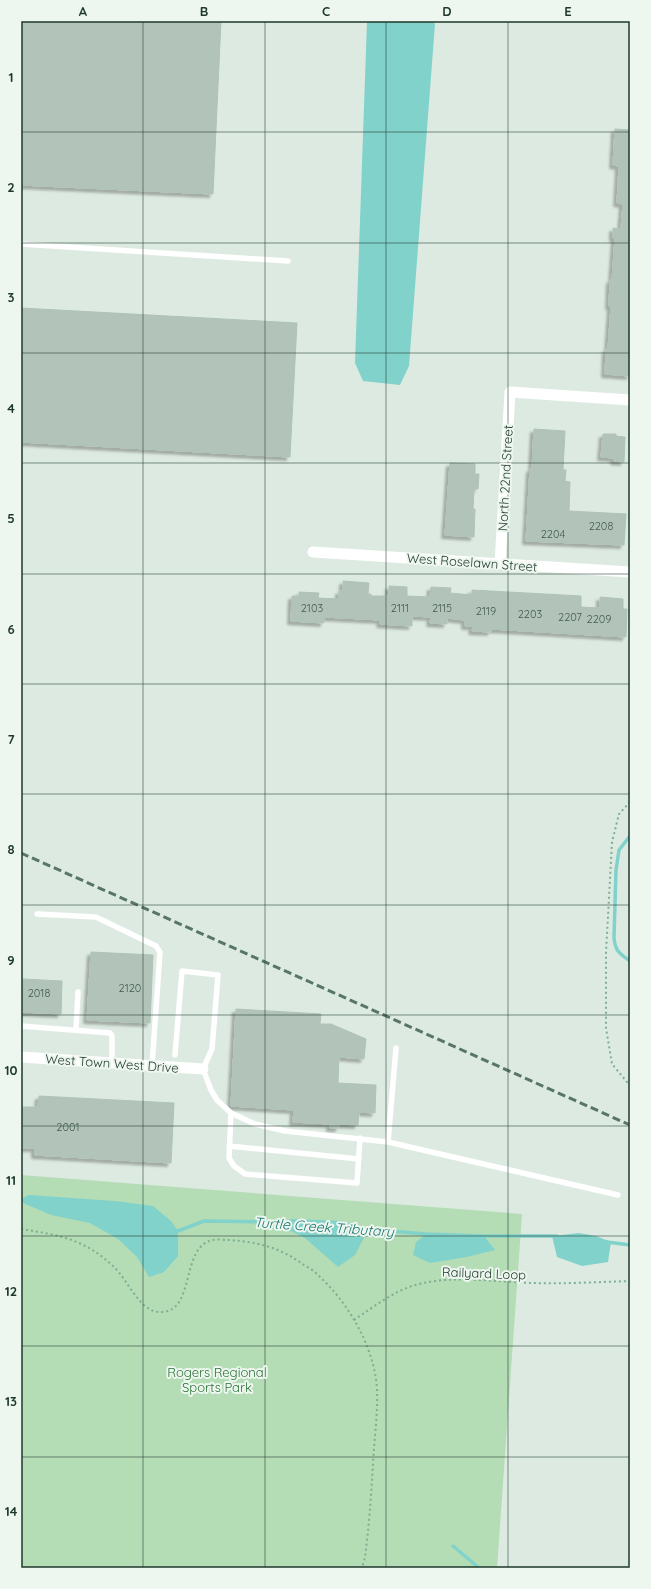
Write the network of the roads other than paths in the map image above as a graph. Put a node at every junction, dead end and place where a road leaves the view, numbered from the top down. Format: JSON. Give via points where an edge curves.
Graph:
{"nodes":[{"id":1,"x":21,"y":244,"type":"edge"},
{"id":2,"x":288,"y":261,"type":"dead end"},
{"id":3,"x":630,"y":400,"type":"edge"},
{"id":4,"x":313,"y":552,"type":"dead end"},
{"id":5,"x":500,"y":564,"type":"junction"},
{"id":6,"x":630,"y":572,"type":"edge"},
{"id":7,"x":37,"y":914,"type":"dead end"},
{"id":8,"x":78,"y":992,"type":"dead end"},
{"id":9,"x":21,"y":1026,"type":"edge"},
{"id":10,"x":76,"y":1029,"type":"junction"},
{"id":11,"x":396,"y":1048,"type":"dead end"},
{"id":12,"x":175,"y":1056,"type":"dead end"},
{"id":13,"x":21,"y":1057,"type":"edge"},
{"id":14,"x":112,"y":1063,"type":"junction"},
{"id":15,"x":152,"y":1066,"type":"junction"},
{"id":16,"x":203,"y":1069,"type":"junction"},
{"id":17,"x":231,"y":1113,"type":"junction"},
{"id":18,"x":360,"y":1138,"type":"junction"},
{"id":19,"x":388,"y":1142,"type":"junction"},
{"id":20,"x":229,"y":1146,"type":"junction"},
{"id":21,"x":359,"y":1159,"type":"junction"},
{"id":22,"x":618,"y":1195,"type":"dead end"}],
"edges":[{"from":1,"to":2,"type":"lane"},
{"from":3,"to":5,"type":"street","name":"North 22nd Street","via":[[510,392]]},
{"from":4,"to":5,"type":"street","name":"West Roselawn Street"},
{"from":5,"to":6,"type":"street","name":"West Roselawn Street"},
{"from":7,"to":15,"type":"lane","via":[[96,917],[156,946],[160,952]]},
{"from":8,"to":10,"type":"lane"},
{"from":9,"to":10,"type":"lane"},
{"from":10,"to":14,"type":"lane","via":[[110,1033]]},
{"from":11,"to":19,"type":"lane"},
{"from":12,"to":16,"type":"lane","via":[[182,971],[218,975],[212,1049]]},
{"from":13,"to":14,"type":"street","name":"West Town West Drive"},
{"from":14,"to":15,"type":"street","name":"West Town West Drive"},
{"from":15,"to":16,"type":"street","name":"West Town West Drive"},
{"from":16,"to":17,"type":"lane","via":[[217,1100]]},
{"from":17,"to":18,"type":"lane","via":[[254,1124],[284,1131]]},
{"from":17,"to":20,"type":"lane"},
{"from":18,"to":19,"type":"lane"},
{"from":18,"to":21,"type":"lane"},
{"from":19,"to":22,"type":"lane"},
{"from":20,"to":21,"type":"lane"},
{"from":20,"to":21,"type":"lane","via":[[229,1158],[234,1166],[245,1174],[358,1183]]}]}
